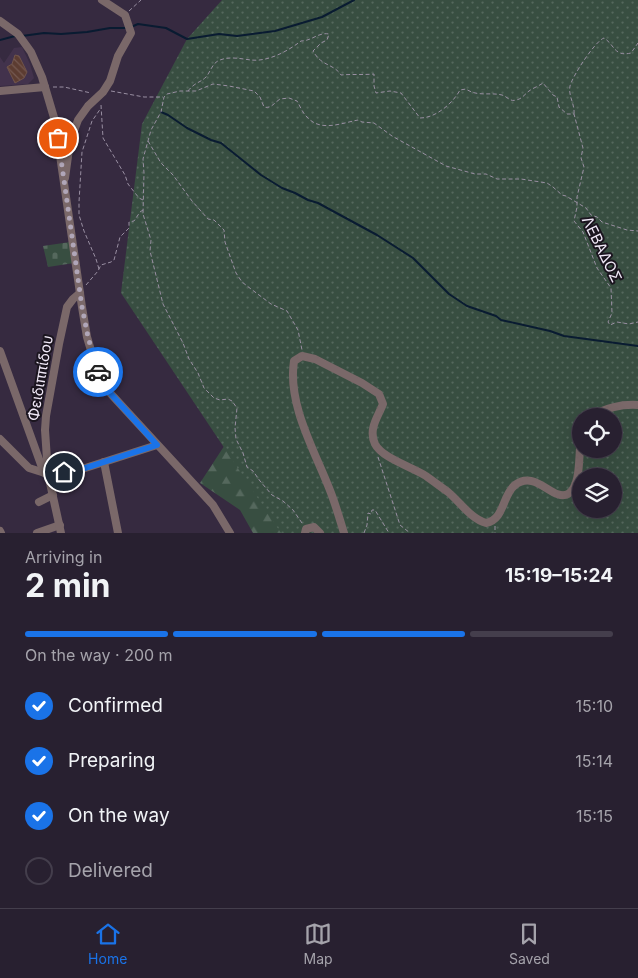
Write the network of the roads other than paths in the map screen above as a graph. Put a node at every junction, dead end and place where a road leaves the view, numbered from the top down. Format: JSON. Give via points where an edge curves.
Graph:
{"nodes":[{"id":1,"x":102,"y":0,"type":"edge"},
{"id":2,"x":3,"y":23,"type":"edge"},
{"id":3,"x":45,"y":87,"type":"junction"},
{"id":4,"x":0,"y":91,"type":"edge"},
{"id":5,"x":64,"y":185,"type":"junction"},
{"id":6,"x":80,"y":291,"type":"junction"},
{"id":7,"x":0,"y":351,"type":"edge"},
{"id":8,"x":2,"y":362,"type":"edge"},
{"id":9,"x":638,"y":405,"type":"edge"},
{"id":10,"x":608,"y":408,"type":"edge"},
{"id":11,"x":0,"y":439,"type":"edge"},
{"id":12,"x":157,"y":445,"type":"junction"},
{"id":13,"x":579,"y":458,"type":"edge"},
{"id":14,"x":104,"y":462,"type":"junction"},
{"id":15,"x":46,"y":474,"type":"junction"},
{"id":16,"x":53,"y":495,"type":"junction"},
{"id":17,"x":39,"y":502,"type":"dead end"},
{"id":18,"x":59,"y":530,"type":"edge"},
{"id":19,"x":307,"y":530,"type":"edge"},
{"id":20,"x":37,"y":533,"type":"edge"},
{"id":21,"x":118,"y":533,"type":"edge"},
{"id":22,"x":230,"y":533,"type":"edge"},
{"id":23,"x":320,"y":533,"type":"edge"},
{"id":24,"x":344,"y":533,"type":"edge"}],
"edges":[{"from":1,"to":5,"type":"street","via":[[127,19],[131,32],[110,81],[78,120],[70,142]]},
{"from":2,"to":3,"type":"street","via":[[24,41]]},
{"from":3,"to":4,"type":"street"},
{"from":3,"to":5,"type":"street","via":[[55,121]]},
{"from":5,"to":6,"type":"street"},
{"from":6,"to":12,"type":"street","via":[[98,374],[111,394]]},
{"from":6,"to":15,"type":"street","name":"Φειδιππίδου","via":[[67,307],[46,416]]},
{"from":7,"to":8,"type":"street"},
{"from":8,"to":15,"type":"street"},
{"from":9,"to":10,"type":"street"},
{"from":11,"to":15,"type":"street","via":[[29,468]]},
{"from":12,"to":14,"type":"street"},
{"from":12,"to":22,"type":"street","via":[[212,505]]},
{"from":13,"to":24,"type":"street","via":[[576,483],[570,493],[557,494],[533,481],[524,481],[510,490],[495,519],[486,523],[474,517],[424,475],[378,448],[372,428],[383,404],[379,394],[315,359],[302,356],[294,361],[294,389],[308,439],[332,494]]},
{"from":14,"to":15,"type":"street","via":[[79,470]]},
{"from":14,"to":21,"type":"street"},
{"from":15,"to":16,"type":"street","name":"Φειδιππίδου"},
{"from":16,"to":17,"type":"street"},
{"from":16,"to":18,"type":"street","name":"Φειδιππίδου"},
{"from":18,"to":20,"type":"street"},
{"from":19,"to":23,"type":"street","via":[[317,529]]}]}
